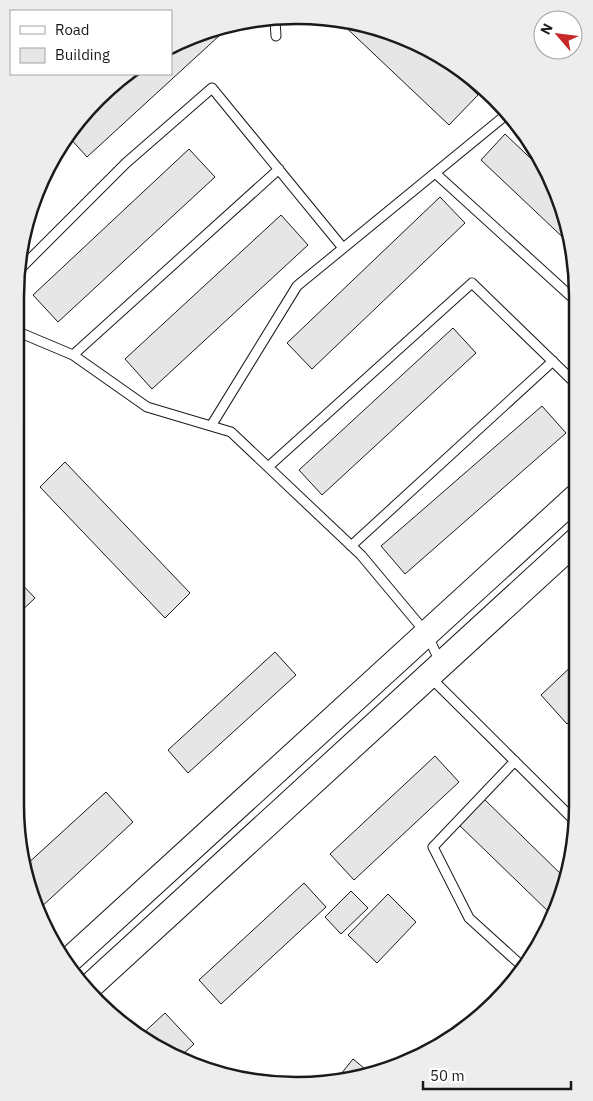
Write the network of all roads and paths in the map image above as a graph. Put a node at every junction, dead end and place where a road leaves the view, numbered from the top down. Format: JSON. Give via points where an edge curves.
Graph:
{"nodes":[{"id":1,"x":275,"y":24,"type":"edge"},
{"id":2,"x":276,"y":36,"type":"dead end"},
{"id":3,"x":503,"y":118,"type":"edge"},
{"id":4,"x":279,"y":169,"type":"junction"},
{"id":5,"x":436,"y":173,"type":"junction"},
{"id":6,"x":343,"y":248,"type":"junction"},
{"id":7,"x":26,"y":263,"type":"edge"},
{"id":8,"x":569,"y":295,"type":"edge"},
{"id":9,"x":24,"y":335,"type":"edge"},
{"id":10,"x":73,"y":355,"type":"junction"},
{"id":11,"x":553,"y":361,"type":"junction"},
{"id":12,"x":569,"y":377,"type":"edge"},
{"id":13,"x":212,"y":426,"type":"junction"},
{"id":14,"x":268,"y":467,"type":"junction"},
{"id":15,"x":569,"y":503,"type":"edge"},
{"id":16,"x":351,"y":546,"type":"junction"},
{"id":17,"x":569,"y":546,"type":"edge"},
{"id":18,"x":427,"y":634,"type":"junction"},
{"id":19,"x":435,"y":670,"type":"junction"},
{"id":20,"x":515,"y":761,"type":"junction"},
{"id":21,"x":569,"y":815,"type":"edge"},
{"id":22,"x":71,"y":958,"type":"edge"},
{"id":23,"x":518,"y":963,"type":"edge"},
{"id":24,"x":92,"y":985,"type":"edge"}],
"edges":[{"from":1,"to":2,"type":"lane"},
{"from":3,"to":5,"type":"lane"},
{"from":4,"to":6,"type":"lane"},
{"from":4,"to":7,"type":"lane","via":[[212,88],[126,163]]},
{"from":4,"to":10,"type":"lane"},
{"from":5,"to":6,"type":"lane"},
{"from":5,"to":8,"type":"lane"},
{"from":6,"to":13,"type":"lane","via":[[297,286]]},
{"from":9,"to":10,"type":"lane"},
{"from":10,"to":13,"type":"lane","via":[[147,407]]},
{"from":11,"to":12,"type":"lane"},
{"from":11,"to":14,"type":"lane","via":[[472,283]]},
{"from":11,"to":16,"type":"lane"},
{"from":13,"to":14,"type":"lane","via":[[230,432]]},
{"from":14,"to":16,"type":"lane"},
{"from":15,"to":18,"type":"street"},
{"from":16,"to":18,"type":"lane"},
{"from":17,"to":19,"type":"street"},
{"from":18,"to":19,"type":"lane"},
{"from":18,"to":22,"type":"street"},
{"from":19,"to":20,"type":"lane"},
{"from":19,"to":24,"type":"street"},
{"from":20,"to":21,"type":"lane"},
{"from":20,"to":23,"type":"lane","via":[[433,847],[469,918]]}]}
